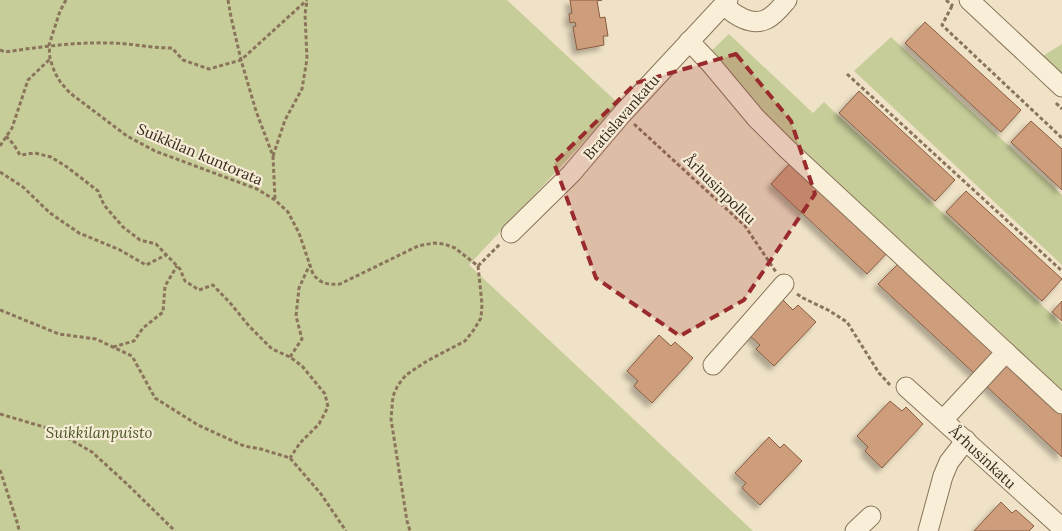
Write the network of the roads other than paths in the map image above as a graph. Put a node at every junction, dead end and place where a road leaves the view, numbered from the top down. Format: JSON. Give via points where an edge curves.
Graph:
{"nodes":[{"id":1,"x":787,"y":0,"type":"edge"},
{"id":2,"x":726,"y":2,"type":"edge"},
{"id":3,"x":971,"y":3,"type":"edge"},
{"id":4,"x":689,"y":41,"type":"junction"},
{"id":5,"x":1062,"y":87,"type":"edge"},
{"id":6,"x":511,"y":233,"type":"road end"},
{"id":7,"x":784,"y":284,"type":"road end"},
{"id":8,"x":1006,"y":352,"type":"junction"},
{"id":9,"x":713,"y":365,"type":"dead end"},
{"id":10,"x":898,"y":386,"type":"road end"},
{"id":11,"x":1062,"y":404,"type":"edge"},
{"id":12,"x":943,"y":420,"type":"junction"},
{"id":13,"x":966,"y":440,"type":"junction"},
{"id":14,"x":871,"y":516,"type":"dead end"},
{"id":15,"x":1061,"y":526,"type":"edge"},
{"id":16,"x":855,"y":531,"type":"edge"},
{"id":17,"x":928,"y":531,"type":"edge"}],
"edges":[{"from":1,"to":2,"type":"street","via":[[766,20],[756,22],[732,12]]},
{"from":2,"to":4,"type":"street","name":"Bratislavankatu"},
{"from":3,"to":5,"type":"street"},
{"from":4,"to":6,"type":"street","name":"Bratislavankatu","via":[[571,174]]},
{"from":4,"to":8,"type":"street","via":[[756,118]]},
{"from":7,"to":9,"type":"street"},
{"from":8,"to":11,"type":"street"},
{"from":8,"to":12,"type":"street"},
{"from":10,"to":12,"type":"street","name":"Århusinkatu"},
{"from":12,"to":13,"type":"street","name":"Århusinkatu"},
{"from":13,"to":15,"type":"street","name":"Århusinkatu"},
{"from":13,"to":17,"type":"street","via":[[943,476]]},
{"from":14,"to":16,"type":"street"}]}
